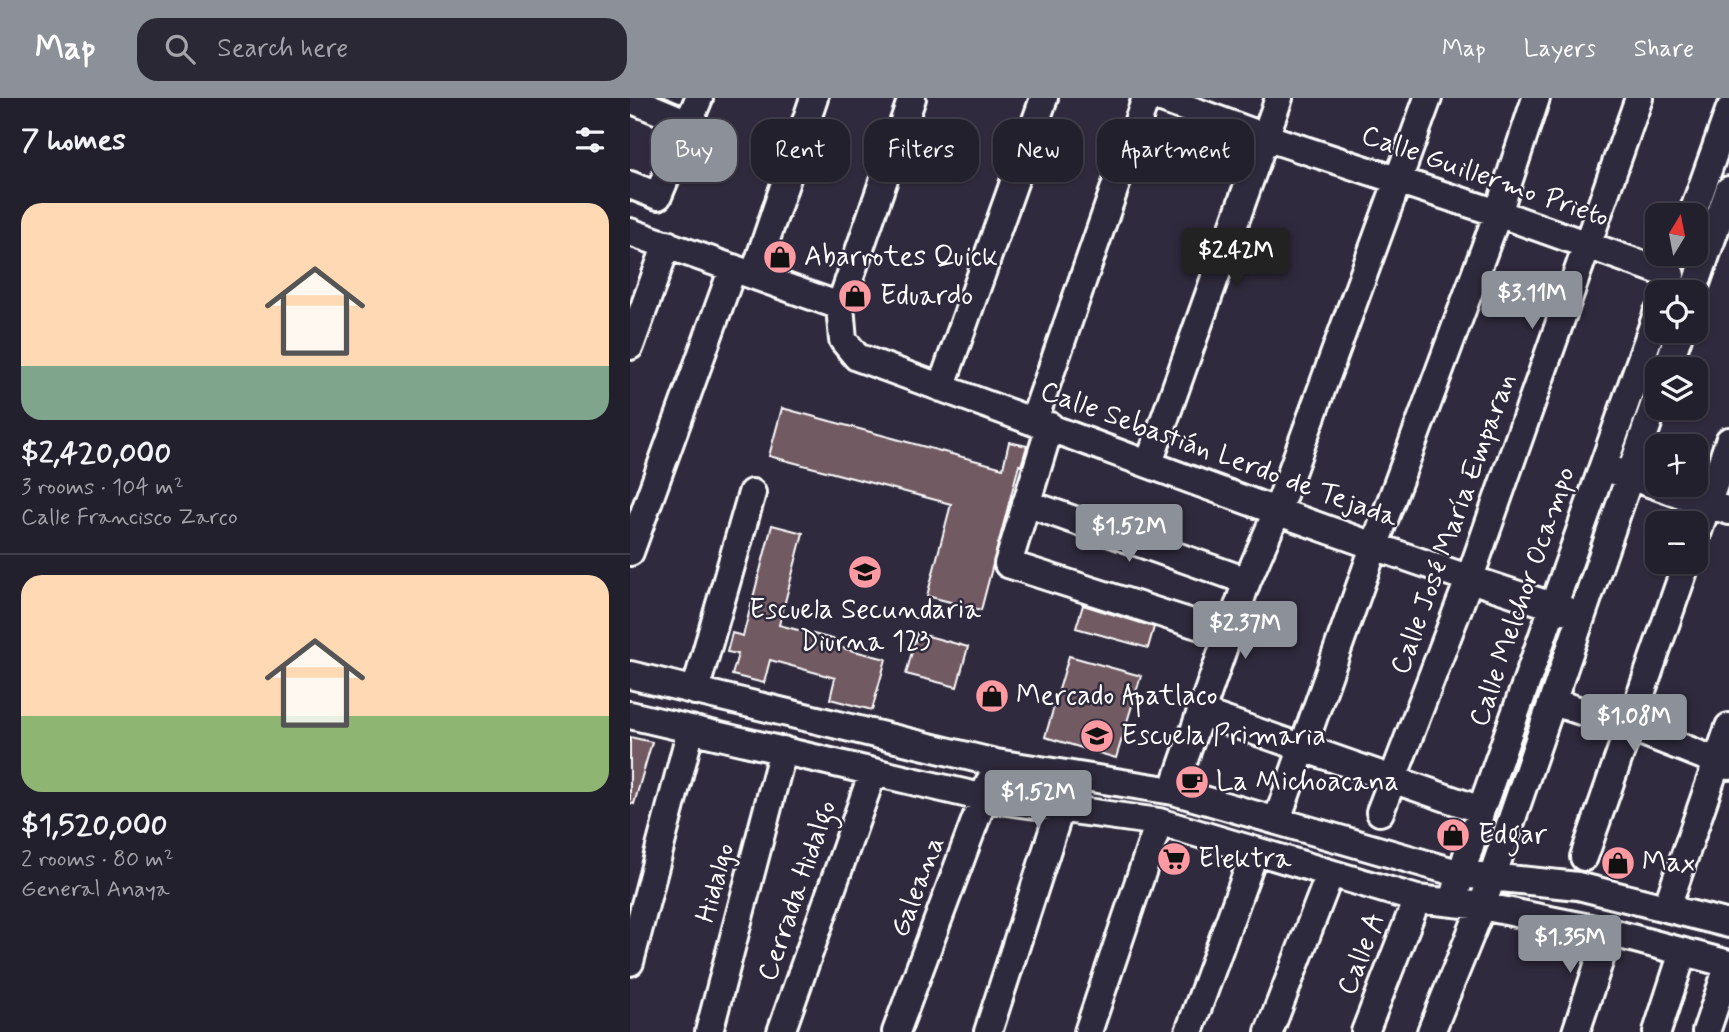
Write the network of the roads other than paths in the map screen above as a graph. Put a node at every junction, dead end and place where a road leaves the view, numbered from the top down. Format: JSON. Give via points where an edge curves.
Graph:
{"nodes":[{"id":1,"x":699,"y":98,"type":"edge"},
{"id":2,"x":814,"y":98,"type":"edge"},
{"id":3,"x":912,"y":98,"type":"edge"},
{"id":4,"x":1044,"y":98,"type":"edge"},
{"id":5,"x":1146,"y":98,"type":"edge"},
{"id":6,"x":1159,"y":98,"type":"edge"},
{"id":7,"x":1279,"y":98,"type":"edge"},
{"id":8,"x":1428,"y":98,"type":"edge"},
{"id":9,"x":1536,"y":98,"type":"edge"},
{"id":10,"x":1639,"y":98,"type":"edge"},
{"id":11,"x":630,"y":99,"type":"edge"},
{"id":12,"x":1729,"y":111,"type":"edge"},
{"id":13,"x":678,"y":119,"type":"edge"},
{"id":14,"x":690,"y":119,"type":"edge"},
{"id":15,"x":1265,"y":137,"type":"junction"},
{"id":16,"x":1399,"y":179,"type":"junction"},
{"id":17,"x":664,"y":182,"type":"edge"},
{"id":18,"x":630,"y":185,"type":"edge"},
{"id":19,"x":1729,"y":190,"type":"edge"},
{"id":20,"x":1696,"y":203,"type":"edge"},
{"id":21,"x":1498,"y":213,"type":"junction"},
{"id":22,"x":630,"y":232,"type":"edge"},
{"id":23,"x":667,"y":244,"type":"junction"},
{"id":24,"x":1588,"y":245,"type":"junction"},
{"id":25,"x":744,"y":272,"type":"junction"},
{"id":26,"x":1672,"y":274,"type":"edge"},
{"id":27,"x":1697,"y":280,"type":"edge"},
{"id":28,"x":840,"y":306,"type":"junction"},
{"id":29,"x":1647,"y":343,"type":"edge"},
{"id":30,"x":630,"y":346,"type":"edge"},
{"id":31,"x":941,"y":387,"type":"junction"},
{"id":32,"x":1649,"y":420,"type":"edge"},
{"id":33,"x":1042,"y":423,"type":"junction"},
{"id":34,"x":1729,"y":441,"type":"edge"},
{"id":35,"x":1149,"y":463,"type":"junction"},
{"id":36,"x":1603,"y":467,"type":"junction"},
{"id":37,"x":1630,"y":476,"type":"junction"},
{"id":38,"x":752,"y":493,"type":"dead end"},
{"id":39,"x":1026,"y":503,"type":"junction"},
{"id":40,"x":1718,"y":507,"type":"edge"},
{"id":41,"x":1276,"y":514,"type":"junction"},
{"id":42,"x":1374,"y":547,"type":"junction"},
{"id":43,"x":630,"y":552,"type":"edge"},
{"id":44,"x":1683,"y":574,"type":"edge"},
{"id":45,"x":1469,"y":580,"type":"junction"},
{"id":46,"x":1247,"y":581,"type":"junction"},
{"id":47,"x":1554,"y":607,"type":"junction"},
{"id":48,"x":1581,"y":615,"type":"junction"},
{"id":49,"x":1229,"y":635,"type":"junction"},
{"id":50,"x":630,"y":675,"type":"edge"},
{"id":51,"x":695,"y":691,"type":"junction"},
{"id":52,"x":1553,"y":702,"type":"junction"},
{"id":53,"x":1203,"y":713,"type":"junction"},
{"id":54,"x":630,"y":715,"type":"edge"},
{"id":55,"x":1630,"y":727,"type":"junction"},
{"id":56,"x":1729,"y":727,"type":"edge"},
{"id":57,"x":691,"y":729,"type":"junction"},
{"id":58,"x":1303,"y":746,"type":"junction"},
{"id":59,"x":783,"y":750,"type":"junction"},
{"id":60,"x":996,"y":762,"type":"junction"},
{"id":61,"x":1723,"y":764,"type":"edge"},
{"id":62,"x":873,"y":772,"type":"junction"},
{"id":63,"x":1392,"y":781,"type":"junction"},
{"id":64,"x":1173,"y":791,"type":"junction"},
{"id":65,"x":985,"y":798,"type":"junction"},
{"id":66,"x":1060,"y":809,"type":"junction"},
{"id":67,"x":1481,"y":810,"type":"junction"},
{"id":68,"x":1380,"y":812,"type":"dead end"},
{"id":69,"x":1277,"y":820,"type":"junction"},
{"id":70,"x":1158,"y":822,"type":"junction"},
{"id":71,"x":1255,"y":851,"type":"junction"},
{"id":72,"x":1584,"y":857,"type":"dead end"},
{"id":73,"x":1330,"y":874,"type":"junction"},
{"id":74,"x":1461,"y":874,"type":"junction"},
{"id":75,"x":1492,"y":875,"type":"junction"},
{"id":76,"x":1417,"y":899,"type":"junction"},
{"id":77,"x":1452,"y":902,"type":"junction"},
{"id":78,"x":1482,"y":906,"type":"junction"},
{"id":79,"x":1667,"y":907,"type":"junction"},
{"id":80,"x":1729,"y":924,"type":"edge"},
{"id":81,"x":1609,"y":932,"type":"junction"},
{"id":82,"x":1683,"y":952,"type":"junction"},
{"id":83,"x":630,"y":962,"type":"edge"},
{"id":84,"x":1729,"y":964,"type":"edge"},
{"id":85,"x":709,"y":1032,"type":"edge"},
{"id":86,"x":781,"y":1032,"type":"edge"},
{"id":87,"x":896,"y":1032,"type":"edge"},
{"id":88,"x":988,"y":1032,"type":"edge"},
{"id":89,"x":1088,"y":1032,"type":"edge"},
{"id":90,"x":1189,"y":1032,"type":"edge"},
{"id":91,"x":1269,"y":1032,"type":"edge"},
{"id":92,"x":1365,"y":1032,"type":"edge"},
{"id":93,"x":1431,"y":1032,"type":"edge"},
{"id":94,"x":1576,"y":1032,"type":"edge"},
{"id":95,"x":1657,"y":1032,"type":"edge"},
{"id":96,"x":1706,"y":1032,"type":"edge"}],
"edges":[{"from":1,"to":14,"type":"street"},
{"from":2,"to":25,"type":"street"},
{"from":3,"to":28,"type":"street"},
{"from":4,"to":31,"type":"street"},
{"from":5,"to":33,"type":"street"},
{"from":6,"to":15,"type":"street","name":"Calle Guillermo Prieto"},
{"from":7,"to":15,"type":"street"},
{"from":8,"to":16,"type":"street"},
{"from":9,"to":21,"type":"street"},
{"from":10,"to":24,"type":"street","name":"Calle José María Emparan"},
{"from":11,"to":13,"type":"street"},
{"from":12,"to":20,"type":"street"},
{"from":15,"to":16,"type":"street","name":"Calle Guillermo Prieto"},
{"from":15,"to":35,"type":"street"},
{"from":16,"to":21,"type":"street","name":"Calle Guillermo Prieto"},
{"from":16,"to":41,"type":"street"},
{"from":17,"to":18,"type":"street","via":[[658,196]]},
{"from":19,"to":27,"type":"street"},
{"from":21,"to":24,"type":"street","name":"Calle Guillermo Prieto"},
{"from":21,"to":42,"type":"street"},
{"from":22,"to":23,"type":"street"},
{"from":23,"to":25,"type":"street"},
{"from":23,"to":30,"type":"street"},
{"from":24,"to":26,"type":"street","name":"Calle Guillermo Prieto"},
{"from":24,"to":45,"type":"street","name":"Calle José María Emparan"},
{"from":25,"to":28,"type":"street"},
{"from":25,"to":43,"type":"street"},
{"from":28,"to":31,"type":"street","name":"Calle Sebastián Lerdo de Tejada","via":[[843,341],[857,357]]},
{"from":29,"to":36,"type":"street","name":"Calle Melchor Ocampo"},
{"from":31,"to":33,"type":"street","name":"Calle Sebastián Lerdo de Tejada"},
{"from":32,"to":37,"type":"street"},
{"from":33,"to":35,"type":"street","name":"Calle Sebastián Lerdo de Tejada"},
{"from":33,"to":39,"type":"street"},
{"from":34,"to":40,"type":"street"},
{"from":35,"to":41,"type":"street","name":"Calle Sebastián Lerdo de Tejada"},
{"from":36,"to":37,"type":"street"},
{"from":36,"to":47,"type":"street","name":"Calle Melchor Ocampo"},
{"from":37,"to":40,"type":"street"},
{"from":37,"to":48,"type":"street"},
{"from":38,"to":51,"type":"street"},
{"from":39,"to":46,"type":"street"},
{"from":39,"to":49,"type":"street","via":[[1008,564]]},
{"from":41,"to":42,"type":"street","name":"Calle Sebastián Lerdo de Tejada"},
{"from":41,"to":46,"type":"street"},
{"from":42,"to":45,"type":"street","name":"Calle Sebastián Lerdo de Tejada"},
{"from":42,"to":58,"type":"street"},
{"from":44,"to":55,"type":"street"},
{"from":45,"to":47,"type":"street","name":"Calle Sebastián Lerdo de Tejada"},
{"from":45,"to":63,"type":"street","name":"Calle José María Emparan"},
{"from":46,"to":49,"type":"street"},
{"from":47,"to":48,"type":"street","name":"Calle Sebastián Lerdo de Tejada"},
{"from":47,"to":67,"type":"street","name":"Calle Melchor Ocampo"},
{"from":48,"to":52,"type":"street"},
{"from":49,"to":53,"type":"street"},
{"from":50,"to":51,"type":"street"},
{"from":51,"to":60,"type":"street"},
{"from":52,"to":55,"type":"street"},
{"from":52,"to":75,"type":"street"},
{"from":53,"to":58,"type":"street"},
{"from":53,"to":64,"type":"street"},
{"from":54,"to":57,"type":"street"},
{"from":55,"to":61,"type":"street"},
{"from":55,"to":72,"type":"street"},
{"from":56,"to":61,"type":"street"},
{"from":57,"to":59,"type":"street"},
{"from":57,"to":83,"type":"street"},
{"from":58,"to":63,"type":"street"},
{"from":58,"to":69,"type":"street"},
{"from":59,"to":62,"type":"street"},
{"from":59,"to":85,"type":"street","name":"Hidalgo"},
{"from":60,"to":64,"type":"street"},
{"from":60,"to":65,"type":"street","name":"Galeana"},
{"from":61,"to":79,"type":"street"},
{"from":62,"to":65,"type":"street"},
{"from":62,"to":86,"type":"street","name":"Cerrada Hidalgo"},
{"from":63,"to":67,"type":"street"},
{"from":63,"to":68,"type":"street","name":"Calle José María Emparan"},
{"from":64,"to":69,"type":"street"},
{"from":65,"to":66,"type":"street"},
{"from":65,"to":87,"type":"street","name":"Galeana"},
{"from":66,"to":70,"type":"street"},
{"from":66,"to":88,"type":"street"},
{"from":67,"to":74,"type":"street","name":"Calle Melchor Ocampo"},
{"from":69,"to":74,"type":"street"},
{"from":70,"to":71,"type":"street"},
{"from":70,"to":89,"type":"street"},
{"from":71,"to":73,"type":"street"},
{"from":71,"to":90,"type":"street"},
{"from":73,"to":76,"type":"street"},
{"from":73,"to":91,"type":"street"},
{"from":74,"to":75,"type":"street"},
{"from":74,"to":77,"type":"street","name":"Calle Melchor Ocampo"},
{"from":75,"to":78,"type":"street"},
{"from":75,"to":79,"type":"street","via":[[1578,886]]},
{"from":76,"to":77,"type":"street"},
{"from":76,"to":92,"type":"street","name":"Calle A"},
{"from":77,"to":78,"type":"street"},
{"from":78,"to":81,"type":"street"},
{"from":78,"to":93,"type":"street"},
{"from":79,"to":80,"type":"street"},
{"from":81,"to":82,"type":"street"},
{"from":81,"to":94,"type":"street"},
{"from":82,"to":84,"type":"street"},
{"from":82,"to":95,"type":"street"},
{"from":84,"to":96,"type":"street"}]}
